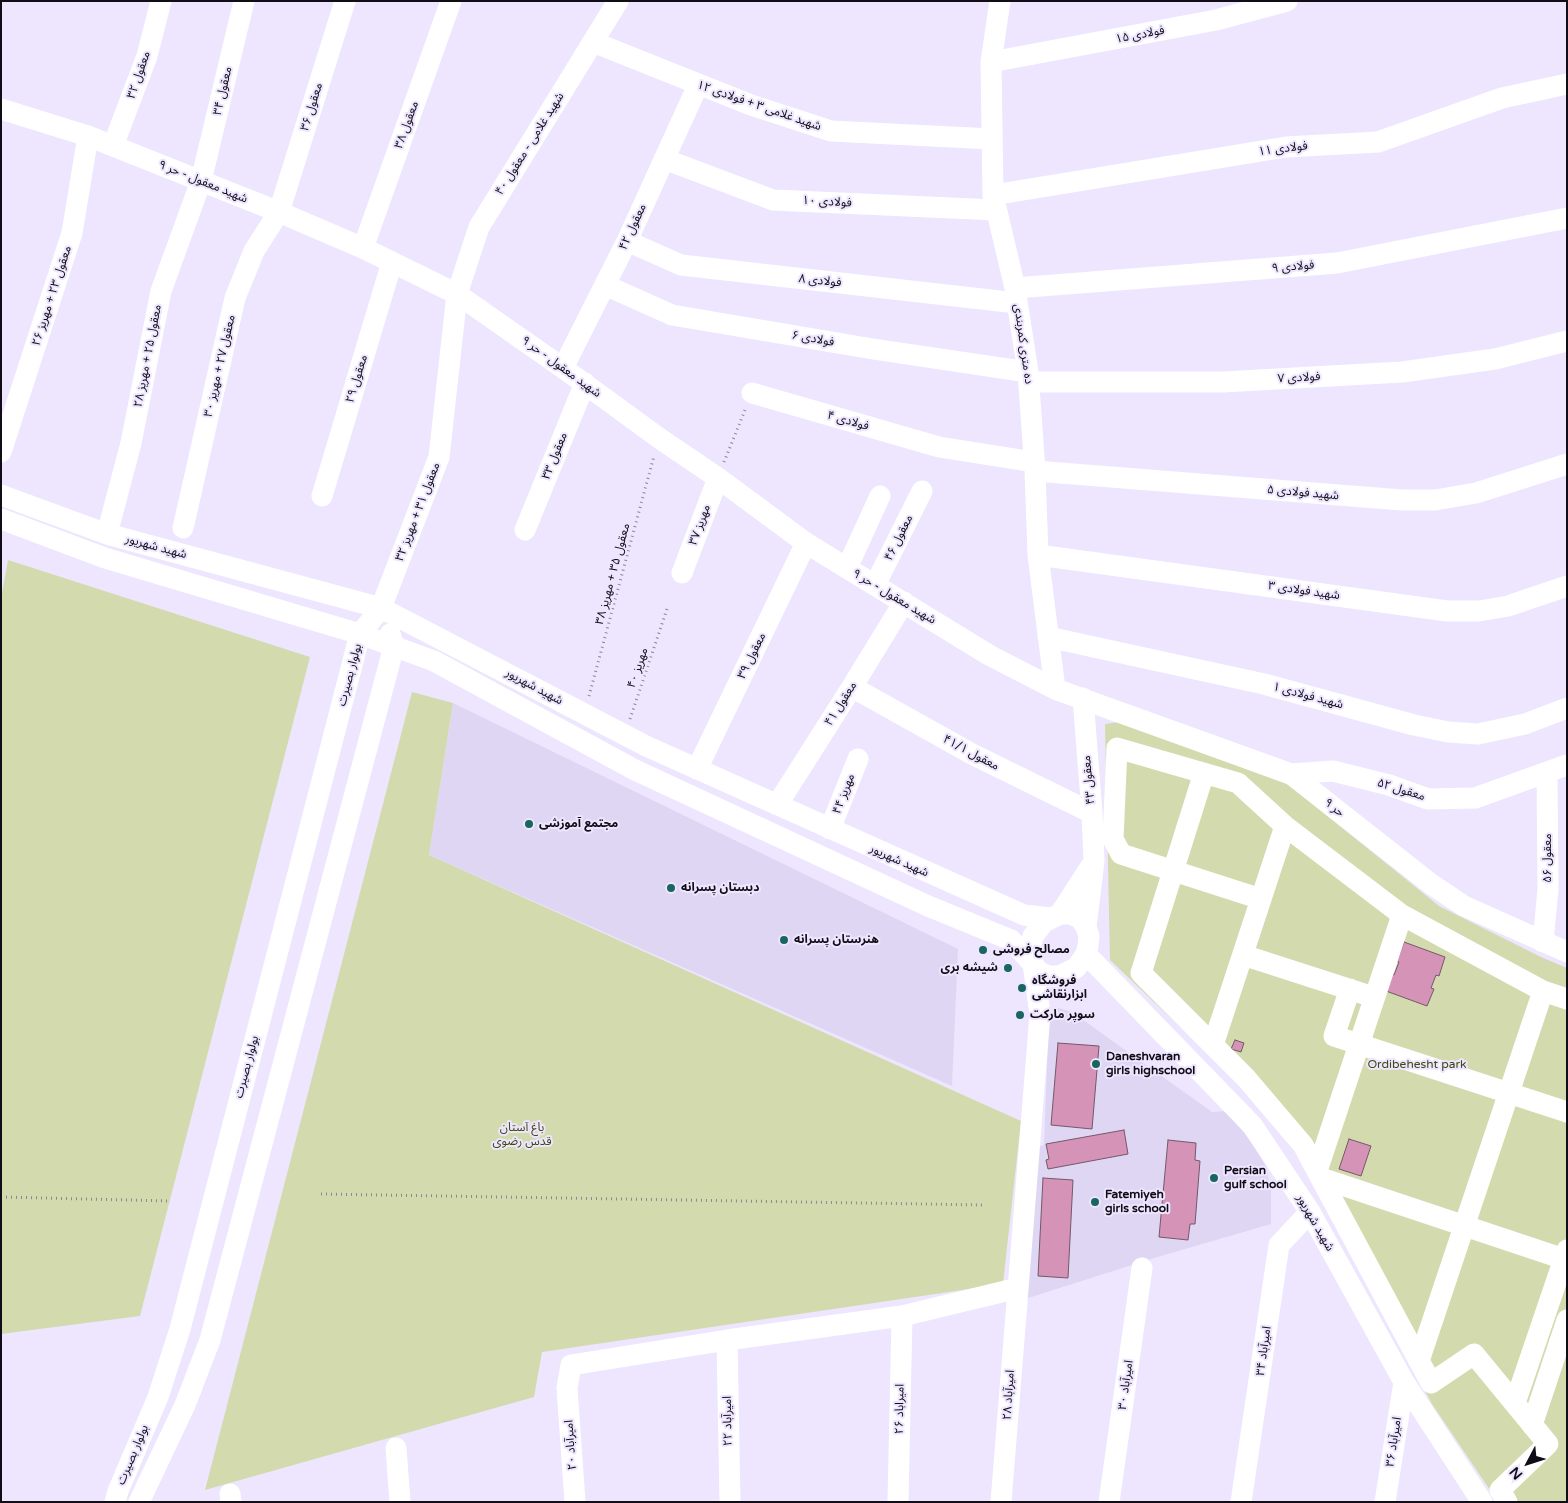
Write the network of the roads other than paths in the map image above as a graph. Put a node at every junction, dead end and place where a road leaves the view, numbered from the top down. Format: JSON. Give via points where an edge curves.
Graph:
{"nodes":[{"id":1,"x":161,"y":1,"type":"edge"},
{"id":2,"x":244,"y":1,"type":"edge"},
{"id":3,"x":344,"y":1,"type":"edge"},
{"id":4,"x":451,"y":1,"type":"edge"},
{"id":5,"x":618,"y":1,"type":"edge"},
{"id":6,"x":1000,"y":1,"type":"edge"},
{"id":7,"x":1287,"y":1,"type":"edge"},
{"id":8,"x":593,"y":42,"type":"junction"},
{"id":9,"x":991,"y":62,"type":"junction"},
{"id":10,"x":1567,"y":84,"type":"edge"},
{"id":11,"x":698,"y":85,"type":"junction"},
{"id":12,"x":1,"y":109,"type":"edge"},
{"id":13,"x":88,"y":136,"type":"junction"},
{"id":14,"x":992,"y":139,"type":"junction"},
{"id":15,"x":114,"y":146,"type":"junction"},
{"id":16,"x":664,"y":159,"type":"junction"},
{"id":17,"x":201,"y":181,"type":"junction"},
{"id":18,"x":995,"y":203,"type":"junction"},
{"id":19,"x":279,"y":212,"type":"junction"},
{"id":20,"x":1567,"y":218,"type":"edge"},
{"id":21,"x":627,"y":241,"type":"junction"},
{"id":22,"x":363,"y":248,"type":"junction"},
{"id":23,"x":392,"y":262,"type":"junction"},
{"id":24,"x":605,"y":285,"type":"junction"},
{"id":25,"x":457,"y":294,"type":"junction"},
{"id":26,"x":1016,"y":296,"type":"junction"},
{"id":27,"x":1567,"y":341,"type":"edge"},
{"id":28,"x":563,"y":368,"type":"junction"},
{"id":29,"x":1028,"y":377,"type":"junction"},
{"id":30,"x":585,"y":383,"type":"junction"},
{"id":31,"x":752,"y":393,"type":"road end"},
{"id":32,"x":1,"y":452,"type":"edge"},
{"id":33,"x":1567,"y":464,"type":"edge"},
{"id":34,"x":1034,"y":467,"type":"junction"},
{"id":35,"x":718,"y":478,"type":"junction"},
{"id":36,"x":922,"y":491,"type":"dead end"},
{"id":37,"x":1,"y":495,"type":"edge"},
{"id":38,"x":322,"y":496,"type":"dead end"},
{"id":39,"x":880,"y":496,"type":"dead end"},
{"id":40,"x":1,"y":520,"type":"edge"},
{"id":41,"x":183,"y":528,"type":"dead end"},
{"id":42,"x":525,"y":530,"type":"dead end"},
{"id":43,"x":107,"y":534,"type":"junction"},
{"id":44,"x":806,"y":543,"type":"junction"},
{"id":45,"x":1038,"y":556,"type":"junction"},
{"id":46,"x":847,"y":568,"type":"junction"},
{"id":47,"x":682,"y":572,"type":"dead end"},
{"id":48,"x":875,"y":585,"type":"junction"},
{"id":49,"x":1567,"y":586,"type":"edge"},
{"id":50,"x":904,"y":602,"type":"junction"},
{"id":51,"x":381,"y":608,"type":"junction"},
{"id":52,"x":360,"y":634,"type":"junction"},
{"id":53,"x":1048,"y":637,"type":"junction"},
{"id":54,"x":394,"y":646,"type":"junction"},
{"id":55,"x":852,"y":687,"type":"junction"},
{"id":56,"x":1055,"y":689,"type":"junction"},
{"id":57,"x":1083,"y":698,"type":"junction"},
{"id":58,"x":1567,"y":708,"type":"edge"},
{"id":59,"x":858,"y":759,"type":"dead end"},
{"id":60,"x":1567,"y":765,"type":"edge"},
{"id":61,"x":697,"y":769,"type":"junction"},
{"id":62,"x":1204,"y":773,"type":"junction"},
{"id":63,"x":1547,"y":773,"type":"junction"},
{"id":64,"x":1291,"y":774,"type":"junction"},
{"id":65,"x":777,"y":805,"type":"junction"},
{"id":66,"x":1092,"y":813,"type":"junction"},
{"id":67,"x":1285,"y":826,"type":"junction"},
{"id":68,"x":830,"y":829,"type":"junction"},
{"id":69,"x":1094,"y":861,"type":"junction"},
{"id":70,"x":1174,"y":871,"type":"junction"},
{"id":71,"x":1261,"y":899,"type":"junction"},
{"id":72,"x":1402,"y":915,"type":"junction"},
{"id":73,"x":1056,"y":916,"type":"junction"},
{"id":74,"x":1086,"y":927,"type":"junction"},
{"id":75,"x":1543,"y":942,"type":"junction"},
{"id":76,"x":1567,"y":952,"type":"edge"},
{"id":77,"x":1086,"y":954,"type":"junction"},
{"id":78,"x":1242,"y":955,"type":"junction"},
{"id":79,"x":1033,"y":964,"type":"junction"},
{"id":80,"x":1059,"y":976,"type":"junction"},
{"id":81,"x":1350,"y":989,"type":"junction"},
{"id":82,"x":1544,"y":992,"type":"junction"},
{"id":83,"x":1374,"y":997,"type":"junction"},
{"id":84,"x":1567,"y":999,"type":"edge"},
{"id":85,"x":1040,"y":1014,"type":"junction"},
{"id":86,"x":1213,"y":1044,"type":"junction"},
{"id":87,"x":1359,"y":1044,"type":"junction"},
{"id":88,"x":1509,"y":1094,"type":"junction"},
{"id":89,"x":1567,"y":1112,"type":"edge"},
{"id":90,"x":1319,"y":1175,"type":"junction"},
{"id":91,"x":211,"y":1205,"type":"junction"},
{"id":92,"x":245,"y":1211,"type":"junction"},
{"id":93,"x":1310,"y":1212,"type":"junction"},
{"id":94,"x":1465,"y":1226,"type":"junction"},
{"id":95,"x":1566,"y":1256,"type":"edge"},
{"id":96,"x":1142,"y":1268,"type":"dead end"},
{"id":97,"x":1018,"y":1288,"type":"junction"},
{"id":98,"x":902,"y":1316,"type":"junction"},
{"id":99,"x":1567,"y":1320,"type":"edge"},
{"id":100,"x":727,"y":1340,"type":"junction"},
{"id":101,"x":1419,"y":1361,"type":"junction"},
{"id":102,"x":1404,"y":1382,"type":"junction"},
{"id":103,"x":1515,"y":1404,"type":"junction"},
{"id":104,"x":1532,"y":1425,"type":"junction"},
{"id":105,"x":396,"y":1448,"type":"dead end"},
{"id":106,"x":115,"y":1502,"type":"edge"},
{"id":107,"x":140,"y":1502,"type":"edge"},
{"id":108,"x":400,"y":1502,"type":"edge"},
{"id":109,"x":575,"y":1502,"type":"edge"},
{"id":110,"x":730,"y":1502,"type":"edge"},
{"id":111,"x":898,"y":1502,"type":"edge"},
{"id":112,"x":1001,"y":1502,"type":"edge"},
{"id":113,"x":1109,"y":1502,"type":"edge"},
{"id":114,"x":1241,"y":1502,"type":"edge"},
{"id":115,"x":1385,"y":1502,"type":"edge"},
{"id":116,"x":1482,"y":1502,"type":"edge"},
{"id":117,"x":1507,"y":1502,"type":"edge"}],
"edges":[{"from":1,"to":15,"type":"street","name":"معقول ۳۲","via":[[147,56]]},
{"from":2,"to":17,"type":"street","name":"معقول ۳۴"},
{"from":3,"to":19,"type":"street","name":"معقول ۳۶"},
{"from":4,"to":22,"type":"street","name":"معقول ۳۸"},
{"from":5,"to":8,"type":"street","name":"شهید غلامی - معقول ۴۰"},
{"from":6,"to":9,"type":"street","name":"ده متری کمربندی"},
{"from":7,"to":9,"type":"street","name":"فولادی ۱۵","via":[[1216,20]]},
{"from":8,"to":11,"type":"street","name":"شهید غلامی ۳ + فولادی ۱۲"},
{"from":8,"to":25,"type":"street","name":"شهید غلامی - معقول ۴۰","via":[[479,227]]},
{"from":9,"to":14,"type":"street","name":"ده متری کمربندی"},
{"from":10,"to":18,"type":"street","name":"فولادی ۱۱","via":[[1502,98],[1378,142],[1286,147]]},
{"from":11,"to":14,"type":"street","name":"شهید غلامی ۳ + فولادی ۱۲","via":[[751,106],[831,131]]},
{"from":11,"to":16,"type":"street","name":"معقول ۴۲"},
{"from":12,"to":13,"type":"street","name":"شهید معقول - حر ۹"},
{"from":13,"to":15,"type":"street","name":"شهید معقول - حر ۹"},
{"from":13,"to":32,"type":"street","name":"معقول ۲۳ + مهریز ۲۶","via":[[72,233]]},
{"from":14,"to":18,"type":"street","name":"ده متری کمربندی"},
{"from":15,"to":17,"type":"street","name":"شهید معقول - حر ۹"},
{"from":16,"to":18,"type":"street","name":"فولادی ۱۰","via":[[773,200]]},
{"from":16,"to":21,"type":"street","name":"معقول ۴۲"},
{"from":17,"to":19,"type":"street","name":"شهید معقول - حر ۹"},
{"from":17,"to":43,"type":"street","name":"معقول ۲۵ + مهریز ۲۸","via":[[161,291],[131,443]]},
{"from":18,"to":26,"type":"street","name":"ده متری کمربندی"},
{"from":19,"to":22,"type":"street","name":"شهید معقول - حر ۹"},
{"from":19,"to":41,"type":"street","name":"معقول ۲۷ + مهریز ۳۰","via":[[254,251],[235,298]]},
{"from":20,"to":26,"type":"street","name":"فولادی ۹","via":[[1337,263]]},
{"from":21,"to":24,"type":"street","name":"معقول ۴۲"},
{"from":21,"to":26,"type":"street","name":"فولادی ۸","via":[[681,265]]},
{"from":22,"to":23,"type":"street","name":"شهید معقول - حر ۹"},
{"from":23,"to":25,"type":"street","name":"شهید معقول - حر ۹"},
{"from":23,"to":38,"type":"street","name":"معقول ۲۹"},
{"from":24,"to":28,"type":"street","name":"معقول ۴۲"},
{"from":24,"to":29,"type":"street","name":"فولادی ۶","via":[[672,316]]},
{"from":25,"to":28,"type":"street","name":"شهید معقول - حر ۹"},
{"from":25,"to":51,"type":"street","name":"معقول ۳۱ + مهریز ۳۲","via":[[439,457]]},
{"from":26,"to":29,"type":"street","name":"ده متری کمربندی"},
{"from":27,"to":29,"type":"street","name":"فولادی ۷","via":[[1495,359],[1402,372],[1223,382]]},
{"from":28,"to":30,"type":"street","name":"شهید معقول - حر ۹"},
{"from":29,"to":34,"type":"street","name":"ده متری کمربندی"},
{"from":30,"to":35,"type":"street","name":"شهید معقول - حر ۹"},
{"from":30,"to":42,"type":"street","name":"معقول ۳۳"},
{"from":31,"to":34,"type":"street","name":"فولادی ۴","via":[[939,447]]},
{"from":33,"to":34,"type":"street","name":"شهید فولادی ۵","via":[[1476,493],[1435,500],[1402,500]]},
{"from":34,"to":45,"type":"street","name":"ده متری کمربندی"},
{"from":35,"to":44,"type":"street","name":"شهید معقول - حر ۹"},
{"from":35,"to":47,"type":"street","name":"مهریز ۳۷"},
{"from":36,"to":48,"type":"street","name":"معقول ۴۶"},
{"from":37,"to":43,"type":"street","name":"شهید شهریور"},
{"from":39,"to":46,"type":"street"},
{"from":40,"to":52,"type":"street","name":"شهید شهریور","via":[[105,558]]},
{"from":43,"to":51,"type":"street","name":"شهید شهریور"},
{"from":44,"to":46,"type":"street","name":"شهید معقول - حر ۹"},
{"from":44,"to":61,"type":"street","name":"معقول ۳۹"},
{"from":45,"to":49,"type":"street","name":"شهید فولادی ۳","via":[[1447,611],[1479,612],[1508,606]]},
{"from":45,"to":53,"type":"street","name":"ده متری کمربندی"},
{"from":46,"to":48,"type":"street","name":"شهید معقول - حر ۹"},
{"from":48,"to":50,"type":"street","name":"شهید معقول - حر ۹"},
{"from":50,"to":55,"type":"street","name":"معقول ۴۱"},
{"from":50,"to":56,"type":"street","name":"شهید معقول - حر ۹","via":[[989,655]]},
{"from":51,"to":52,"type":"street","name":"بولوار بصیرت"},
{"from":51,"to":54,"type":"street"},
{"from":51,"to":61,"type":"street","name":"شهید شهریور"},
{"from":52,"to":54,"type":"street","name":"شهید شهریور"},
{"from":52,"to":91,"type":"street","name":"بولوار بصیرت"},
{"from":53,"to":56,"type":"street","name":"ده متری کمربندی"},
{"from":53,"to":58,"type":"street","name":"شهید فولادی ۱","via":[[1264,684],[1448,732],[1478,734],[1525,724]]},
{"from":54,"to":79,"type":"street","name":"شهید شهریور","via":[[434,661],[635,770],[928,906],[1011,940]]},
{"from":54,"to":92,"type":"street","name":"بولوار بصیرت"},
{"from":55,"to":65,"type":"street","name":"معقول ۴۱"},
{"from":55,"to":66,"type":"street","name":"معقول ۴۱/۱","via":[[972,754]]},
{"from":56,"to":57,"type":"street","name":"شهید معقول - حر ۹"},
{"from":57,"to":64,"type":"street","name":"حر ۹"},
{"from":57,"to":66,"type":"street","name":"معقول ۴۳"},
{"from":59,"to":68,"type":"street","name":"مهریز ۴۴"},
{"from":60,"to":63,"type":"street","name":"معقول ۵۲"},
{"from":61,"to":65,"type":"street","name":"شهید شهریور"},
{"from":62,"to":67,"type":"street","via":[[1238,783]]},
{"from":62,"to":70,"type":"street"},
{"from":62,"to":70,"type":"street","via":[[1117,748],[1113,839],[1120,854]]},
{"from":63,"to":64,"type":"street","name":"معقول ۵۲","via":[[1475,798],[1428,799],[1333,771]]},
{"from":63,"to":75,"type":"street","name":"معقول ۵۶","via":[[1548,889]]},
{"from":64,"to":75,"type":"street","name":"حر ۹","via":[[1431,884],[1464,906]]},
{"from":65,"to":68,"type":"street","name":"شهید شهریور"},
{"from":66,"to":69,"type":"street","name":"معقول ۴۳"},
{"from":67,"to":71,"type":"street"},
{"from":67,"to":72,"type":"street"},
{"from":68,"to":73,"type":"street","name":"شهید شهریور","via":[[1024,915]]},
{"from":69,"to":73,"type":"street"},
{"from":69,"to":74,"type":"street","name":"معقول ۴۳"},
{"from":70,"to":71,"type":"street"},
{"from":70,"to":86,"type":"street","via":[[1141,972]]},
{"from":71,"to":78,"type":"street"},
{"from":72,"to":82,"type":"street"},
{"from":72,"to":83,"type":"street"},
{"from":73,"to":74,"type":"street","via":[[1070,914],[1080,918]]},
{"from":73,"to":79,"type":"street","via":[[1044,922],[1033,936],[1030,954]]},
{"from":74,"to":77,"type":"street","via":[[1089,936]]},
{"from":75,"to":76,"type":"street","name":"حر ۹"},
{"from":77,"to":80,"type":"street","via":[[1076,968]]},
{"from":77,"to":93,"type":"street","name":"شهید شهریور","via":[[1252,1125]]},
{"from":78,"to":81,"type":"street"},
{"from":78,"to":86,"type":"street"},
{"from":79,"to":80,"type":"street","via":[[1039,972]]},
{"from":79,"to":85,"type":"street"},
{"from":80,"to":85,"type":"street"},
{"from":81,"to":83,"type":"street"},
{"from":81,"to":87,"type":"street","via":[[1334,1036]]},
{"from":82,"to":84,"type":"street"},
{"from":82,"to":88,"type":"street"},
{"from":83,"to":87,"type":"street"},
{"from":85,"to":97,"type":"street","name":"امیرآباد ۲۸"},
{"from":86,"to":90,"type":"street","via":[[1303,1145]]},
{"from":87,"to":88,"type":"street"},
{"from":87,"to":90,"type":"street"},
{"from":88,"to":89,"type":"street"},
{"from":88,"to":94,"type":"street"},
{"from":90,"to":94,"type":"street"},
{"from":90,"to":101,"type":"street"},
{"from":91,"to":92,"type":"street"},
{"from":91,"to":106,"type":"street","name":"بولوار بصیرت","via":[[180,1329],[158,1396]]},
{"from":92,"to":107,"type":"street","name":"بولوار بصیرت","via":[[210,1340],[185,1405]]},
{"from":93,"to":102,"type":"street","name":"شهید شهریور"},
{"from":93,"to":114,"type":"street","name":"امیرآباد ۳۴","via":[[1279,1245]]},
{"from":94,"to":95,"type":"street"},
{"from":94,"to":101,"type":"street"},
{"from":95,"to":103,"type":"street"},
{"from":96,"to":113,"type":"street","name":"امیرآباد ۳۰"},
{"from":97,"to":98,"type":"street"},
{"from":97,"to":112,"type":"street","name":"امیرآباد ۲۸"},
{"from":98,"to":100,"type":"street"},
{"from":98,"to":111,"type":"street","name":"امیراباد ۲۶"},
{"from":99,"to":104,"type":"street"},
{"from":100,"to":109,"type":"street","name":"امیرآباد ۲۰","via":[[571,1365],[567,1388]]},
{"from":100,"to":110,"type":"street","name":"امیرآباد ۲۲"},
{"from":101,"to":103,"type":"street","via":[[1432,1383],[1474,1354]]},
{"from":102,"to":115,"type":"street","name":"امیرآباد ۳۶"},
{"from":102,"to":116,"type":"street","name":"شهید شهریور"},
{"from":103,"to":104,"type":"street"},
{"from":104,"to":117,"type":"street","via":[[1548,1444],[1500,1490]]},
{"from":105,"to":108,"type":"street"}]}
